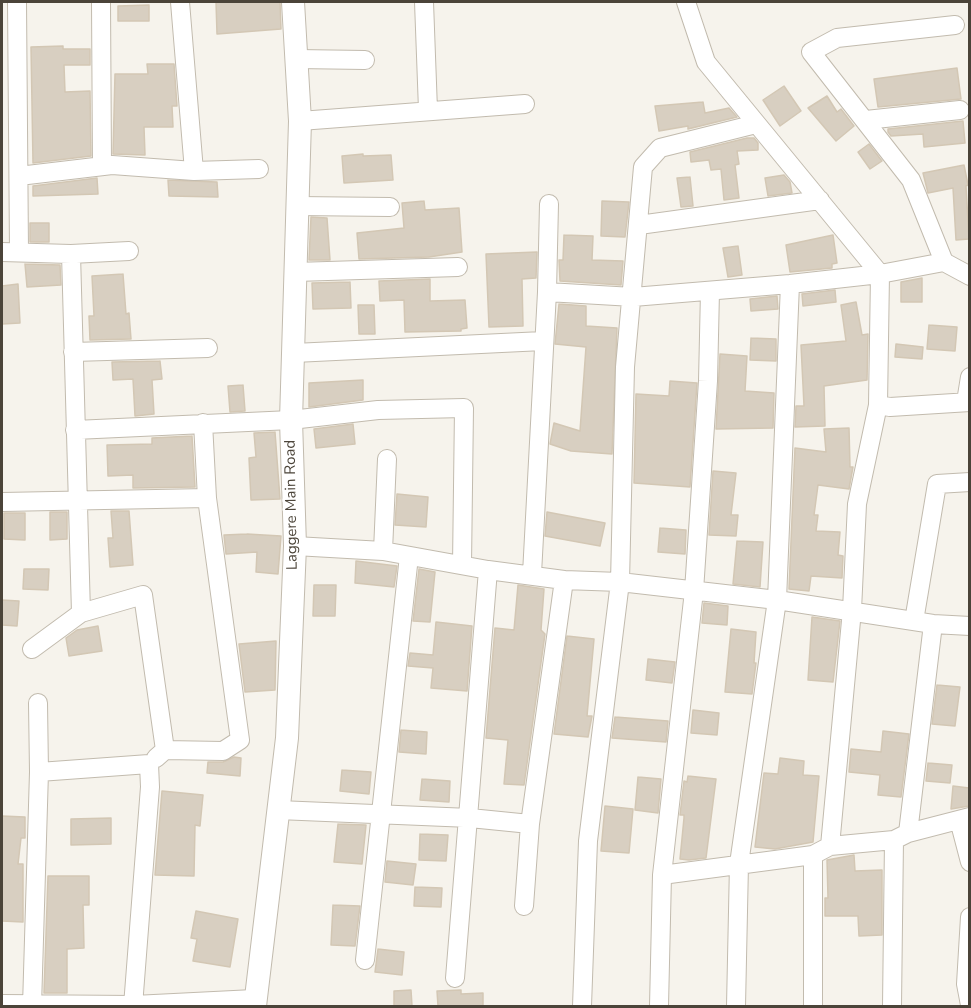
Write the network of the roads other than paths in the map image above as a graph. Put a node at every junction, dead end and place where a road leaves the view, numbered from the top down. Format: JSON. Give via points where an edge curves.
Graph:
{"nodes":[{"id":1,"x":17,"y":2,"type":"edge"},
{"id":2,"x":101,"y":2,"type":"edge"},
{"id":3,"x":180,"y":2,"type":"edge"},
{"id":4,"x":293,"y":2,"type":"edge"},
{"id":5,"x":424,"y":2,"type":"edge"},
{"id":6,"x":686,"y":2,"type":"edge"},
{"id":7,"x":955,"y":25,"type":"dead end"},
{"id":8,"x":297,"y":59,"type":"junction"},
{"id":9,"x":364,"y":60,"type":"dead end"},
{"id":10,"x":525,"y":104,"type":"dead end"},
{"id":11,"x":428,"y":110,"type":"junction"},
{"id":12,"x":960,"y":110,"type":"dead end"},
{"id":13,"x":866,"y":120,"type":"junction"},
{"id":14,"x":300,"y":121,"type":"junction"},
{"id":15,"x":756,"y":124,"type":"junction"},
{"id":16,"x":102,"y":166,"type":"junction"},
{"id":17,"x":259,"y":169,"type":"dead end"},
{"id":18,"x":194,"y":171,"type":"junction"},
{"id":19,"x":19,"y":176,"type":"junction"},
{"id":20,"x":820,"y":200,"type":"junction"},
{"id":21,"x":549,"y":204,"type":"dead end"},
{"id":22,"x":297,"y":206,"type":"junction"},
{"id":23,"x":390,"y":207,"type":"dead end"},
{"id":24,"x":639,"y":225,"type":"junction"},
{"id":25,"x":129,"y":251,"type":"dead end"},
{"id":26,"x":10,"y":252,"type":"edge"},
{"id":27,"x":71,"y":254,"type":"junction"},
{"id":28,"x":944,"y":262,"type":"junction"},
{"id":29,"x":458,"y":267,"type":"dead end"},
{"id":30,"x":295,"y":272,"type":"junction"},
{"id":31,"x":880,"y":274,"type":"junction"},
{"id":32,"x":969,"y":276,"type":"edge"},
{"id":33,"x":790,"y":284,"type":"junction"},
{"id":34,"x":710,"y":291,"type":"junction"},
{"id":35,"x":547,"y":292,"type":"junction"},
{"id":36,"x":633,"y":297,"type":"junction"},
{"id":37,"x":543,"y":341,"type":"junction"},
{"id":38,"x":208,"y":348,"type":"dead end"},
{"id":39,"x":74,"y":352,"type":"junction"},
{"id":40,"x":294,"y":353,"type":"junction"},
{"id":41,"x":969,"y":377,"type":"edge"},
{"id":42,"x":968,"y":402,"type":"edge"},
{"id":43,"x":878,"y":405,"type":"junction"},
{"id":44,"x":291,"y":420,"type":"junction"},
{"id":45,"x":203,"y":423,"type":"junction"},
{"id":46,"x":75,"y":430,"type":"junction"},
{"id":47,"x":387,"y":459,"type":"dead end"},
{"id":48,"x":969,"y":482,"type":"edge"},
{"id":49,"x":207,"y":498,"type":"junction"},
{"id":50,"x":78,"y":501,"type":"junction"},
{"id":51,"x":2,"y":502,"type":"edge"},
{"id":52,"x":295,"y":546,"type":"junction"},
{"id":53,"x":383,"y":551,"type":"junction"},
{"id":54,"x":409,"y":556,"type":"junction"},
{"id":55,"x":462,"y":565,"type":"junction"},
{"id":56,"x":488,"y":570,"type":"junction"},
{"id":57,"x":532,"y":574,"type":"junction"},
{"id":58,"x":564,"y":580,"type":"junction"},
{"id":59,"x":620,"y":582,"type":"junction"},
{"id":60,"x":694,"y":591,"type":"junction"},
{"id":61,"x":777,"y":600,"type":"junction"},
{"id":62,"x":852,"y":610,"type":"junction"},
{"id":63,"x":81,"y":613,"type":"junction"},
{"id":64,"x":914,"y":621,"type":"junction"},
{"id":65,"x":933,"y":624,"type":"junction"},
{"id":66,"x":969,"y":626,"type":"edge"},
{"id":67,"x":33,"y":648,"type":"dead end"},
{"id":68,"x":38,"y":703,"type":"dead end"},
{"id":69,"x":165,"y":750,"type":"junction"},
{"id":70,"x":149,"y":764,"type":"junction"},
{"id":71,"x":39,"y":772,"type":"junction"},
{"id":72,"x":278,"y":810,"type":"junction"},
{"id":73,"x":381,"y":814,"type":"junction"},
{"id":74,"x":470,"y":818,"type":"junction"},
{"id":75,"x":964,"y":818,"type":"edge"},
{"id":76,"x":530,"y":824,"type":"junction"},
{"id":77,"x":901,"y":836,"type":"junction"},
{"id":78,"x":830,"y":846,"type":"junction"},
{"id":79,"x":813,"y":855,"type":"junction"},
{"id":80,"x":969,"y":861,"type":"edge"},
{"id":81,"x":739,"y":864,"type":"junction"},
{"id":82,"x":662,"y":875,"type":"junction"},
{"id":83,"x":524,"y":906,"type":"dead end"},
{"id":84,"x":969,"y":917,"type":"edge"},
{"id":85,"x":365,"y":960,"type":"dead end"},
{"id":86,"x":455,"y":978,"type":"dead end"},
{"id":87,"x":254,"y":1003,"type":"edge"},
{"id":88,"x":2,"y":1004,"type":"edge"},
{"id":89,"x":969,"y":1005,"type":"edge"},
{"id":90,"x":32,"y":1006,"type":"edge"},
{"id":91,"x":134,"y":1006,"type":"edge"},
{"id":92,"x":582,"y":1006,"type":"edge"},
{"id":93,"x":659,"y":1006,"type":"edge"},
{"id":94,"x":736,"y":1006,"type":"edge"},
{"id":95,"x":813,"y":1006,"type":"edge"},
{"id":96,"x":892,"y":1006,"type":"edge"}],
"edges":[{"from":1,"to":19,"type":"street"},
{"from":2,"to":16,"type":"street"},
{"from":3,"to":18,"type":"street"},
{"from":4,"to":8,"type":"street","name":"Laggere Main Road"},
{"from":5,"to":11,"type":"street"},
{"from":6,"to":15,"type":"street","via":[[706,62]]},
{"from":7,"to":13,"type":"street","via":[[837,38],[811,52]]},
{"from":8,"to":9,"type":"street"},
{"from":8,"to":14,"type":"street","name":"Laggere Main Road"},
{"from":10,"to":11,"type":"street"},
{"from":11,"to":14,"type":"street"},
{"from":12,"to":13,"type":"street"},
{"from":13,"to":28,"type":"street","via":[[911,180]]},
{"from":14,"to":22,"type":"street","name":"Laggere Main Road"},
{"from":15,"to":20,"type":"street"},
{"from":15,"to":24,"type":"street","via":[[660,148],[643,167]]},
{"from":16,"to":18,"type":"street"},
{"from":16,"to":19,"type":"street"},
{"from":17,"to":18,"type":"street"},
{"from":19,"to":26,"type":"street"},
{"from":20,"to":24,"type":"street"},
{"from":20,"to":31,"type":"street"},
{"from":21,"to":35,"type":"street"},
{"from":22,"to":23,"type":"street"},
{"from":22,"to":30,"type":"street","name":"Laggere Main Road"},
{"from":24,"to":36,"type":"street"},
{"from":25,"to":27,"type":"street"},
{"from":26,"to":27,"type":"street"},
{"from":27,"to":39,"type":"street"},
{"from":28,"to":31,"type":"street"},
{"from":28,"to":32,"type":"street"},
{"from":29,"to":30,"type":"street"},
{"from":30,"to":40,"type":"street","name":"Laggere Main Road"},
{"from":31,"to":33,"type":"street"},
{"from":31,"to":43,"type":"street"},
{"from":33,"to":34,"type":"street"},
{"from":33,"to":61,"type":"street"},
{"from":34,"to":36,"type":"street"},
{"from":34,"to":60,"type":"street"},
{"from":35,"to":36,"type":"street"},
{"from":35,"to":37,"type":"street"},
{"from":36,"to":59,"type":"street","via":[[626,367]]},
{"from":37,"to":40,"type":"street"},
{"from":37,"to":57,"type":"street"},
{"from":38,"to":39,"type":"street"},
{"from":39,"to":46,"type":"street"},
{"from":40,"to":44,"type":"street","name":"Laggere Main Road"},
{"from":41,"to":42,"type":"street"},
{"from":42,"to":43,"type":"street"},
{"from":43,"to":62,"type":"street","via":[[857,504]]},
{"from":44,"to":45,"type":"street"},
{"from":44,"to":52,"type":"street","name":"Laggere Main Road"},
{"from":44,"to":55,"type":"street","via":[[464,408]]},
{"from":45,"to":46,"type":"street"},
{"from":45,"to":49,"type":"street"},
{"from":46,"to":50,"type":"street"},
{"from":47,"to":53,"type":"street"},
{"from":48,"to":64,"type":"street","via":[[937,484]]},
{"from":49,"to":50,"type":"street"},
{"from":49,"to":69,"type":"street","via":[[240,740],[223,751]]},
{"from":50,"to":51,"type":"street"},
{"from":50,"to":63,"type":"street"},
{"from":52,"to":53,"type":"street"},
{"from":52,"to":72,"type":"street","name":"Laggere Main Road","via":[[287,738]]},
{"from":53,"to":54,"type":"street"},
{"from":54,"to":55,"type":"street"},
{"from":54,"to":73,"type":"street"},
{"from":55,"to":56,"type":"street"},
{"from":56,"to":57,"type":"street"},
{"from":56,"to":74,"type":"street"},
{"from":57,"to":58,"type":"street"},
{"from":58,"to":59,"type":"street"},
{"from":58,"to":76,"type":"street"},
{"from":59,"to":60,"type":"street"},
{"from":59,"to":92,"type":"street","via":[[588,841]]},
{"from":60,"to":61,"type":"street"},
{"from":60,"to":82,"type":"street"},
{"from":61,"to":62,"type":"street"},
{"from":61,"to":81,"type":"street"},
{"from":62,"to":64,"type":"street"},
{"from":62,"to":78,"type":"street"},
{"from":63,"to":67,"type":"street"},
{"from":63,"to":69,"type":"street","via":[[143,595]]},
{"from":64,"to":65,"type":"street"},
{"from":65,"to":66,"type":"street"},
{"from":65,"to":77,"type":"street"},
{"from":68,"to":71,"type":"street"},
{"from":69,"to":70,"type":"street"},
{"from":70,"to":71,"type":"street"},
{"from":70,"to":91,"type":"street"},
{"from":71,"to":90,"type":"street"},
{"from":72,"to":73,"type":"street"},
{"from":72,"to":87,"type":"street","name":"Laggere Main Road"},
{"from":73,"to":74,"type":"street"},
{"from":73,"to":85,"type":"street"},
{"from":74,"to":76,"type":"street"},
{"from":74,"to":86,"type":"street"},
{"from":75,"to":77,"type":"street"},
{"from":75,"to":80,"type":"street"},
{"from":76,"to":83,"type":"street"},
{"from":77,"to":78,"type":"street"},
{"from":77,"to":96,"type":"street"},
{"from":78,"to":79,"type":"street"},
{"from":79,"to":81,"type":"street"},
{"from":79,"to":95,"type":"street"},
{"from":81,"to":82,"type":"street"},
{"from":81,"to":94,"type":"street"},
{"from":82,"to":93,"type":"street"},
{"from":84,"to":89,"type":"street"},
{"from":87,"to":91,"type":"street"},
{"from":88,"to":90,"type":"street"},
{"from":90,"to":91,"type":"street"}]}
